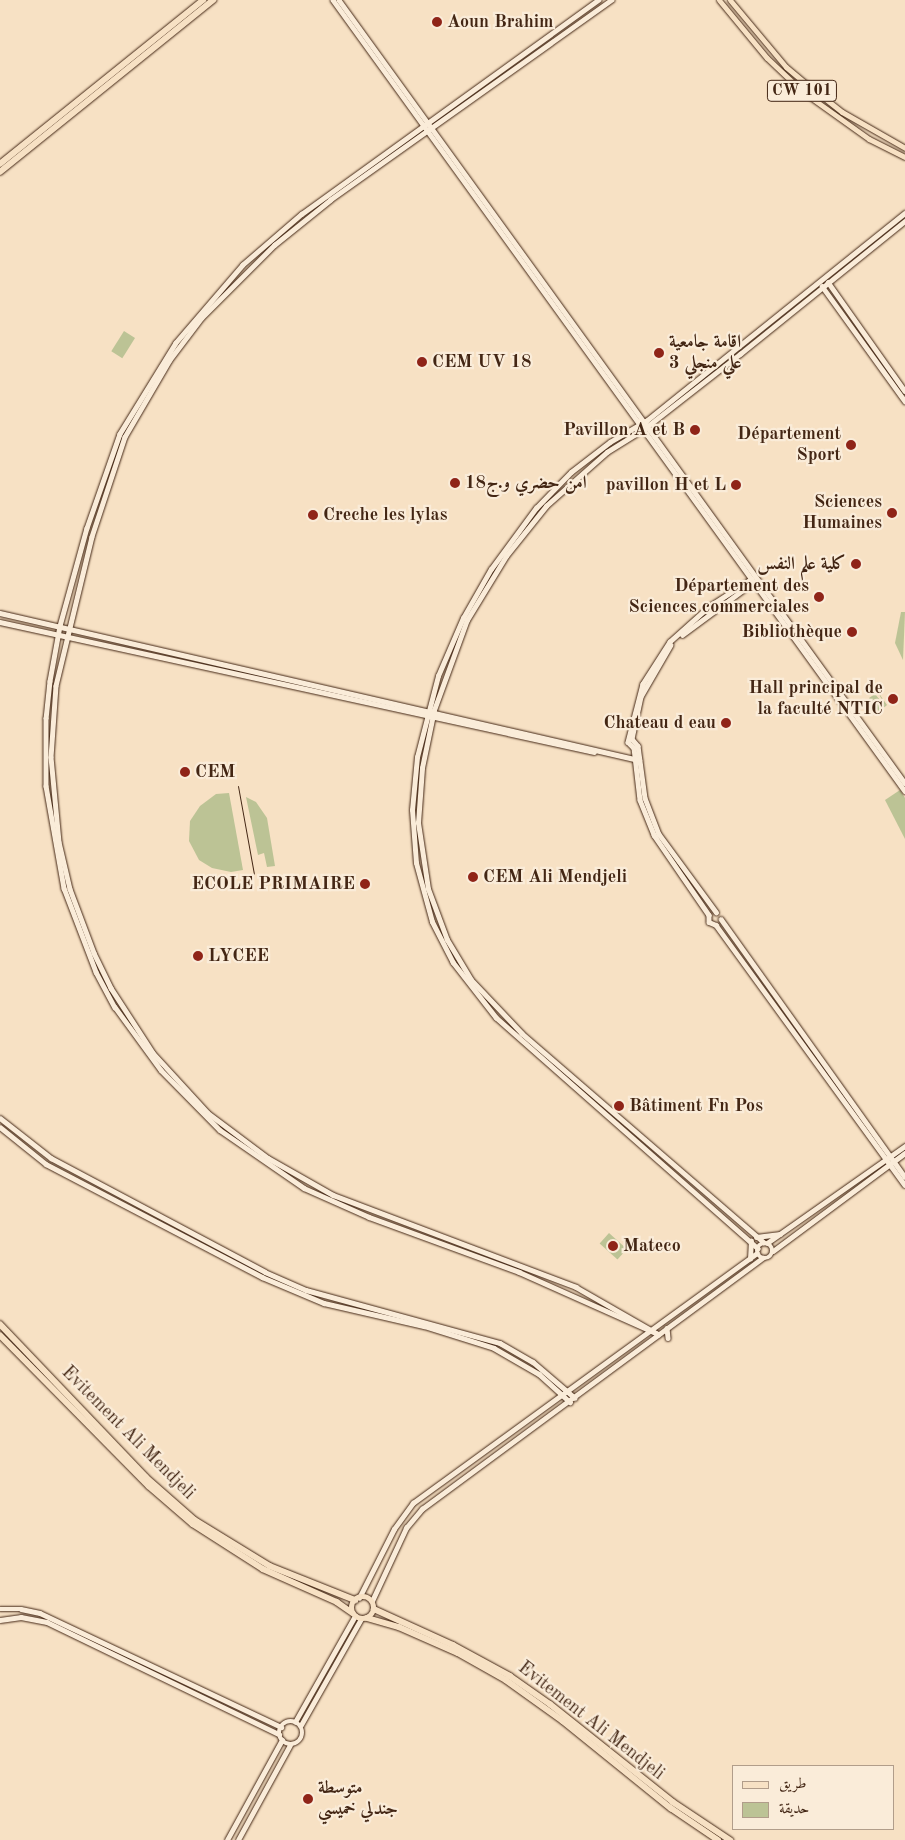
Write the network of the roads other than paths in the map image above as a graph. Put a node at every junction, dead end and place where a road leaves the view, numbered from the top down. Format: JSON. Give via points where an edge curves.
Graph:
{"nodes":[{"id":1,"x":203,"y":0,"type":"edge"},
{"id":2,"x":213,"y":0,"type":"edge"},
{"id":3,"x":333,"y":0,"type":"edge"},
{"id":4,"x":339,"y":0,"type":"edge"},
{"id":5,"x":599,"y":0,"type":"edge"},
{"id":6,"x":612,"y":0,"type":"edge"},
{"id":7,"x":719,"y":0,"type":"edge"},
{"id":8,"x":730,"y":0,"type":"edge"},
{"id":9,"x":429,"y":124,"type":"junction"},
{"id":10,"x":424,"y":127,"type":"junction"},
{"id":11,"x":433,"y":129,"type":"junction"},
{"id":12,"x":428,"y":133,"type":"junction"},
{"id":13,"x":905,"y":148,"type":"edge"},
{"id":14,"x":905,"y":157,"type":"edge"},
{"id":15,"x":0,"y":164,"type":"edge"},
{"id":16,"x":0,"y":172,"type":"edge"},
{"id":17,"x":905,"y":213,"type":"edge"},
{"id":18,"x":905,"y":221,"type":"edge"},
{"id":19,"x":878,"y":236,"type":"junction"},
{"id":20,"x":882,"y":240,"type":"junction"},
{"id":21,"x":826,"y":278,"type":"junction"},
{"id":22,"x":820,"y":283,"type":"junction"},
{"id":23,"x":829,"y":284,"type":"junction"},
{"id":24,"x":824,"y":288,"type":"junction"},
{"id":25,"x":905,"y":391,"type":"edge"},
{"id":26,"x":905,"y":401,"type":"edge"},
{"id":27,"x":647,"y":423,"type":"junction"},
{"id":28,"x":642,"y":427,"type":"junction"},
{"id":29,"x":756,"y":578,"type":"junction"},
{"id":30,"x":751,"y":581,"type":"junction"},
{"id":31,"x":0,"y":614,"type":"edge"},
{"id":32,"x":0,"y":622,"type":"edge"},
{"id":33,"x":60,"y":626,"type":"junction"},
{"id":34,"x":68,"y":628,"type":"junction"},
{"id":35,"x":59,"y":634,"type":"junction"},
{"id":36,"x":66,"y":635,"type":"junction"},
{"id":37,"x":430,"y":713,"type":"junction"},
{"id":38,"x":633,"y":760,"type":"junction"},
{"id":39,"x":639,"y":760,"type":"junction"},
{"id":40,"x":905,"y":783,"type":"edge"},
{"id":41,"x":905,"y":791,"type":"edge"},
{"id":42,"x":716,"y":912,"type":"junction"},
{"id":43,"x":709,"y":916,"type":"junction"},
{"id":44,"x":721,"y":920,"type":"junction"},
{"id":45,"x":716,"y":925,"type":"junction"},
{"id":46,"x":0,"y":1118,"type":"edge"},
{"id":47,"x":0,"y":1127,"type":"edge"},
{"id":48,"x":905,"y":1146,"type":"edge"},
{"id":49,"x":905,"y":1153,"type":"edge"},
{"id":50,"x":890,"y":1160,"type":"junction"},
{"id":51,"x":905,"y":1177,"type":"edge"},
{"id":52,"x":905,"y":1185,"type":"edge"},
{"id":53,"x":340,"y":1198,"type":"junction"},
{"id":54,"x":338,"y":1204,"type":"junction"},
{"id":55,"x":784,"y":1233,"type":"junction"},
{"id":56,"x":756,"y":1237,"type":"junction"},
{"id":57,"x":751,"y":1241,"type":"junction"},
{"id":58,"x":765,"y":1243,"type":"junction"},
{"id":59,"x":758,"y":1251,"type":"junction"},
{"id":60,"x":773,"y":1251,"type":"junction"},
{"id":61,"x":750,"y":1258,"type":"junction"},
{"id":62,"x":762,"y":1258,"type":"junction"},
{"id":63,"x":0,"y":1324,"type":"edge"},
{"id":64,"x":667,"y":1328,"type":"junction"},
{"id":65,"x":651,"y":1330,"type":"junction"},
{"id":66,"x":658,"y":1334,"type":"junction"},
{"id":67,"x":0,"y":1335,"type":"edge"},
{"id":68,"x":668,"y":1338,"type":"dead end"},
{"id":69,"x":569,"y":1390,"type":"junction"},
{"id":70,"x":563,"y":1394,"type":"junction"},
{"id":71,"x":573,"y":1400,"type":"junction"},
{"id":72,"x":357,"y":1599,"type":"junction"},
{"id":73,"x":372,"y":1602,"type":"junction"},
{"id":74,"x":0,"y":1609,"type":"edge"},
{"id":75,"x":374,"y":1609,"type":"junction"},
{"id":76,"x":359,"y":1617,"type":"junction"},
{"id":77,"x":0,"y":1620,"type":"edge"},
{"id":78,"x":295,"y":1722,"type":"junction"},
{"id":79,"x":301,"y":1725,"type":"junction"},
{"id":80,"x":281,"y":1727,"type":"junction"},
{"id":81,"x":279,"y":1734,"type":"junction"},
{"id":82,"x":282,"y":1740,"type":"junction"},
{"id":83,"x":290,"y":1745,"type":"junction"},
{"id":84,"x":228,"y":1840,"type":"edge"},
{"id":85,"x":238,"y":1840,"type":"edge"},
{"id":86,"x":718,"y":1840,"type":"edge"},
{"id":87,"x":730,"y":1840,"type":"edge"}],
"edges":[{"from":1,"to":15,"type":"highway"},
{"from":2,"to":16,"type":"highway"},
{"from":3,"to":10,"type":"main road"},
{"from":4,"to":9,"type":"main road"},
{"from":5,"to":9,"type":"main road"},
{"from":6,"to":11,"type":"main road"},
{"from":7,"to":14,"type":"main road","number":"CW 101","via":[[767,58],[803,92],[869,139]]},
{"from":8,"to":13,"type":"main road","number":"CW 101","via":[[786,67],[842,112]]},
{"from":9,"to":10,"type":"main road"},
{"from":9,"to":11,"type":"main road"},
{"from":10,"to":12,"type":"main road"},
{"from":10,"to":33,"type":"main road","via":[[273,237],[220,290],[176,343],[120,434],[87,528]]},
{"from":11,"to":12,"type":"main road"},
{"from":11,"to":27,"type":"main road"},
{"from":12,"to":28,"type":"main road"},
{"from":12,"to":34,"type":"main road","via":[[331,200],[275,245],[202,318],[170,360],[140,408],[118,455]]},
{"from":17,"to":19,"type":"main road"},
{"from":18,"to":20,"type":"main road"},
{"from":19,"to":20,"type":"main road"},
{"from":19,"to":21,"type":"main road"},
{"from":20,"to":23,"type":"main road"},
{"from":21,"to":22,"type":"main road"},
{"from":21,"to":23,"type":"main road"},
{"from":22,"to":24,"type":"main road"},
{"from":22,"to":27,"type":"main road"},
{"from":23,"to":24,"type":"main road"},
{"from":23,"to":25,"type":"main road"},
{"from":24,"to":26,"type":"main road"},
{"from":24,"to":27,"type":"main road"},
{"from":27,"to":28,"type":"main road"},
{"from":27,"to":29,"type":"main road"},
{"from":28,"to":30,"type":"main road"},
{"from":28,"to":37,"type":"main road","via":[[610,442],[571,472],[513,537],[463,618],[438,676]]},
{"from":29,"to":30,"type":"main road"},
{"from":29,"to":40,"type":"main road"},
{"from":30,"to":38,"type":"main road","via":[[709,607],[661,652],[643,684],[633,713],[628,742],[634,748]]},
{"from":30,"to":39,"type":"main road","via":[[701,618],[660,660],[641,697],[636,718],[632,739],[638,746]]},
{"from":30,"to":41,"type":"main road"},
{"from":31,"to":33,"type":"main road"},
{"from":32,"to":35,"type":"main road"},
{"from":33,"to":34,"type":"main road"},
{"from":33,"to":35,"type":"main road"},
{"from":34,"to":36,"type":"main road"},
{"from":34,"to":37,"type":"main road"},
{"from":35,"to":36,"type":"main road"},
{"from":35,"to":54,"type":"main road","via":[[46,718],[48,804],[64,888],[96,972],[137,1039],[186,1098],[220,1130],[273,1170]]},
{"from":36,"to":37,"type":"main road"},
{"from":36,"to":53,"type":"main road","via":[[52,729],[55,814],[70,889],[98,962],[153,1053],[208,1113],[268,1158]]},
{"from":37,"to":38,"type":"main road"},
{"from":37,"to":56,"type":"main road","via":[[419,795],[419,841],[438,919],[460,963],[508,1021]]},
{"from":37,"to":57,"type":"main road","via":[[413,784],[412,836],[421,888],[432,922],[453,963],[501,1022]]},
{"from":38,"to":39,"type":"main road"},
{"from":38,"to":43,"type":"main road","via":[[640,800],[654,835]]},
{"from":39,"to":42,"type":"main road","via":[[645,798],[658,834]]},
{"from":42,"to":43,"type":"main road"},
{"from":42,"to":44,"type":"main road"},
{"from":43,"to":45,"type":"main road","via":[[709,922]]},
{"from":44,"to":45,"type":"main road"},
{"from":44,"to":50,"type":"main road"},
{"from":45,"to":50,"type":"main road"},
{"from":46,"to":69,"type":"main road","via":[[51,1158],[264,1272],[306,1290],[500,1344],[533,1362]]},
{"from":47,"to":70,"type":"main road","via":[[46,1164],[262,1277],[324,1303],[424,1326],[494,1348],[539,1374]]},
{"from":48,"to":50,"type":"main road"},
{"from":49,"to":50,"type":"main road"},
{"from":50,"to":51,"type":"main road"},
{"from":50,"to":52,"type":"main road"},
{"from":50,"to":55,"type":"main road"},
{"from":50,"to":60,"type":"main road"},
{"from":53,"to":54,"type":"main road"},
{"from":53,"to":65,"type":"main road","via":[[576,1287]]},
{"from":54,"to":65,"type":"main road","via":[[519,1272]]},
{"from":55,"to":56,"type":"main road"},
{"from":55,"to":58,"type":"main road"},
{"from":56,"to":58,"type":"main road"},
{"from":57,"to":59,"type":"main road"},
{"from":57,"to":61,"type":"main road"},
{"from":58,"to":59,"type":"main road"},
{"from":58,"to":60,"type":"main road"},
{"from":59,"to":61,"type":"main road"},
{"from":59,"to":62,"type":"main road"},
{"from":60,"to":62,"type":"main road","via":[[769,1258]]},
{"from":61,"to":65,"type":"main road"},
{"from":62,"to":64,"type":"main road"},
{"from":63,"to":72,"type":"highway","name":"Evitement Ali Mendjeli","via":[[146,1477],[196,1520],[270,1566]]},
{"from":64,"to":66,"type":"main road"},
{"from":64,"to":68,"type":"main road"},
{"from":65,"to":66,"type":"main road"},
{"from":65,"to":69,"type":"main road"},
{"from":66,"to":71,"type":"main road"},
{"from":67,"to":76,"type":"highway","name":"Evitement Ali Mendjeli","via":[[149,1486],[193,1524],[261,1568],[337,1602]]},
{"from":69,"to":70,"type":"main road"},
{"from":69,"to":71,"type":"main road"},
{"from":70,"to":71,"type":"main road"},
{"from":70,"to":72,"type":"main road","via":[[478,1453],[409,1507]]},
{"from":71,"to":73,"type":"main road","via":[[422,1509],[406,1528]]},
{"from":72,"to":73,"type":"highway","name":"Evitement Ali Mendjeli"},
{"from":72,"to":76,"type":"highway"},
{"from":73,"to":75,"type":"highway"},
{"from":74,"to":80,"type":"main road","via":[[21,1608],[40,1613]]},
{"from":75,"to":76,"type":"highway"},
{"from":75,"to":87,"type":"highway","name":"Evitement Ali Mendjeli","via":[[510,1676],[672,1802]]},
{"from":76,"to":78,"type":"main road"},
{"from":76,"to":79,"type":"main road"},
{"from":76,"to":86,"type":"highway","name":"Evitement Ali Mendjeli","via":[[399,1627],[506,1680]]},
{"from":77,"to":81,"type":"main road","via":[[21,1617],[47,1622]]},
{"from":78,"to":79,"type":"main road"},
{"from":78,"to":80,"type":"main road","via":[[286,1722]]},
{"from":79,"to":83,"type":"main road","via":[[302,1739]]},
{"from":80,"to":81,"type":"main road"},
{"from":81,"to":82,"type":"main road"},
{"from":82,"to":83,"type":"main road"},
{"from":82,"to":84,"type":"main road"},
{"from":83,"to":85,"type":"main road"}]}
